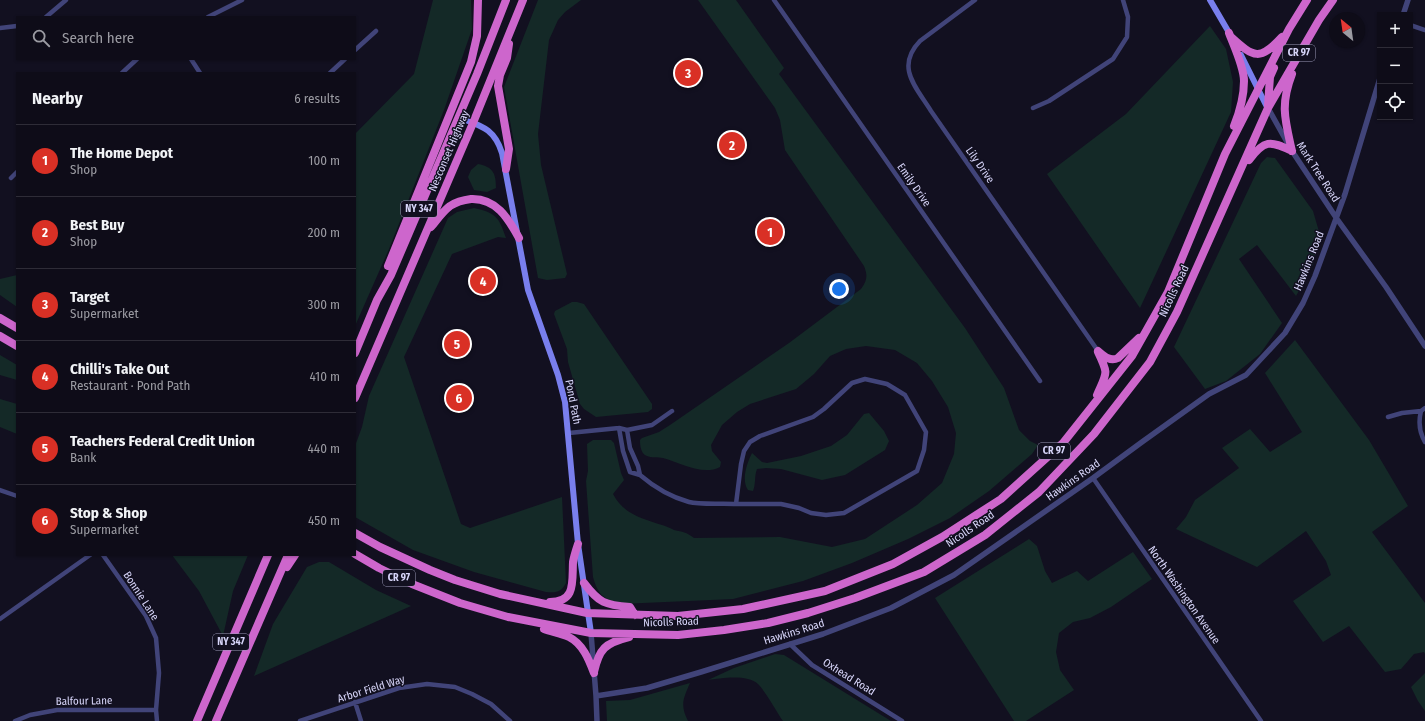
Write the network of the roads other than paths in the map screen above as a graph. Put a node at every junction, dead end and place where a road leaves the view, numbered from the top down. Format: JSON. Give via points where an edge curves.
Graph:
{"nodes":[{"id":1,"x":66,"y":0,"type":"edge"},
{"id":2,"x":242,"y":0,"type":"edge"},
{"id":3,"x":478,"y":0,"type":"edge"},
{"id":4,"x":506,"y":0,"type":"edge"},
{"id":5,"x":523,"y":0,"type":"edge"},
{"id":6,"x":774,"y":0,"type":"edge"},
{"id":7,"x":975,"y":0,"type":"edge"},
{"id":8,"x":1123,"y":0,"type":"edge"},
{"id":9,"x":1307,"y":0,"type":"edge"},
{"id":10,"x":1310,"y":0,"type":"edge"},
{"id":11,"x":1333,"y":0,"type":"edge"},
{"id":12,"x":1408,"y":0,"type":"edge"},
{"id":13,"x":1213,"y":1,"type":"edge"},
{"id":14,"x":1404,"y":12,"type":"edge"},
{"id":15,"x":47,"y":16,"type":"edge"},
{"id":16,"x":210,"y":16,"type":"edge"},
{"id":17,"x":16,"y":26,"type":"edge"},
{"id":18,"x":1413,"y":26,"type":"edge"},
{"id":19,"x":0,"y":28,"type":"edge"},
{"id":20,"x":1289,"y":29,"type":"junction"},
{"id":21,"x":1425,"y":30,"type":"edge"},
{"id":22,"x":376,"y":31,"type":"dead end"},
{"id":23,"x":511,"y":31,"type":"junction"},
{"id":24,"x":1230,"y":35,"type":"junction"},
{"id":25,"x":356,"y":49,"type":"edge"},
{"id":26,"x":1298,"y":55,"type":"junction"},
{"id":27,"x":136,"y":60,"type":"edge"},
{"id":28,"x":192,"y":60,"type":"edge"},
{"id":29,"x":344,"y":60,"type":"edge"},
{"id":30,"x":123,"y":72,"type":"edge"},
{"id":31,"x":199,"y":72,"type":"edge"},
{"id":32,"x":331,"y":72,"type":"edge"},
{"id":33,"x":1378,"y":84,"type":"edge"},
{"id":34,"x":1259,"y":88,"type":"junction"},
{"id":35,"x":1033,"y":108,"type":"dead end"},
{"id":36,"x":1268,"y":108,"type":"junction"},
{"id":37,"x":458,"y":117,"type":"junction"},
{"id":38,"x":473,"y":123,"type":"junction"},
{"id":39,"x":1292,"y":151,"type":"junction"},
{"id":40,"x":1225,"y":154,"type":"junction"},
{"id":41,"x":506,"y":169,"type":"junction"},
{"id":42,"x":1241,"y":170,"type":"junction"},
{"id":43,"x":16,"y":173,"type":"edge"},
{"id":44,"x":11,"y":178,"type":"dead end"},
{"id":45,"x":1337,"y":219,"type":"junction"},
{"id":46,"x":423,"y":238,"type":"junction"},
{"id":47,"x":519,"y":238,"type":"junction"},
{"id":48,"x":377,"y":300,"type":"junction"},
{"id":49,"x":0,"y":318,"type":"edge"},
{"id":50,"x":16,"y":327,"type":"edge"},
{"id":51,"x":1146,"y":332,"type":"junction"},
{"id":52,"x":0,"y":336,"type":"edge"},
{"id":53,"x":16,"y":345,"type":"edge"},
{"id":54,"x":1425,"y":346,"type":"edge"},
{"id":55,"x":356,"y":351,"type":"edge"},
{"id":56,"x":1098,"y":351,"type":"junction"},
{"id":57,"x":1040,"y":381,"type":"dead end"},
{"id":58,"x":356,"y":396,"type":"edge"},
{"id":59,"x":1093,"y":405,"type":"junction"},
{"id":60,"x":1423,"y":410,"type":"edge"},
{"id":61,"x":672,"y":411,"type":"dead end"},
{"id":62,"x":1388,"y":417,"type":"dead end"},
{"id":63,"x":618,"y":428,"type":"junction"},
{"id":64,"x":627,"y":430,"type":"junction"},
{"id":65,"x":569,"y":433,"type":"junction"},
{"id":66,"x":1425,"y":442,"type":"edge"},
{"id":67,"x":636,"y":461,"type":"junction"},
{"id":68,"x":628,"y":465,"type":"junction"},
{"id":69,"x":640,"y":475,"type":"junction"},
{"id":70,"x":1093,"y":478,"type":"junction"},
{"id":71,"x":0,"y":490,"type":"edge"},
{"id":72,"x":16,"y":496,"type":"edge"},
{"id":73,"x":736,"y":504,"type":"junction"},
{"id":74,"x":356,"y":533,"type":"edge"},
{"id":75,"x":578,"y":544,"type":"junction"},
{"id":76,"x":356,"y":555,"type":"edge"},
{"id":77,"x":89,"y":556,"type":"edge"},
{"id":78,"x":104,"y":556,"type":"edge"},
{"id":79,"x":288,"y":556,"type":"edge"},
{"id":80,"x":294,"y":556,"type":"edge"},
{"id":81,"x":267,"y":557,"type":"edge"},
{"id":82,"x":584,"y":582,"type":"junction"},
{"id":83,"x":270,"y":595,"type":"junction"},
{"id":84,"x":530,"y":601,"type":"junction"},
{"id":85,"x":587,"y":614,"type":"junction"},
{"id":86,"x":635,"y":615,"type":"junction"},
{"id":87,"x":0,"y":619,"type":"edge"},
{"id":88,"x":526,"y":621,"type":"junction"},
{"id":89,"x":591,"y":633,"type":"junction"},
{"id":90,"x":641,"y":634,"type":"junction"},
{"id":91,"x":790,"y":644,"type":"junction"},
{"id":92,"x":594,"y":673,"type":"junction"},
{"id":93,"x":596,"y":696,"type":"junction"},
{"id":94,"x":355,"y":702,"type":"junction"},
{"id":95,"x":156,"y":710,"type":"junction"},
{"id":96,"x":15,"y":721,"type":"edge"},
{"id":97,"x":157,"y":721,"type":"edge"},
{"id":98,"x":198,"y":721,"type":"edge"},
{"id":99,"x":216,"y":721,"type":"edge"},
{"id":100,"x":300,"y":721,"type":"edge"},
{"id":101,"x":361,"y":721,"type":"edge"},
{"id":102,"x":510,"y":721,"type":"edge"},
{"id":103,"x":597,"y":721,"type":"edge"},
{"id":104,"x":902,"y":721,"type":"edge"},
{"id":105,"x":1261,"y":721,"type":"edge"}],
"edges":[{"from":1,"to":15,"type":"street"},
{"from":2,"to":16,"type":"street"},
{"from":3,"to":48,"type":"highway","via":[[477,36],[471,62],[386,271]]},
{"from":4,"to":37,"type":"highway","name":"Nesconset Highway","number":"NY 347"},
{"from":5,"to":23,"type":"highway","name":"Nesconset Highway","number":"NY 347"},
{"from":6,"to":57,"type":"street","name":"Emily Drive"},
{"from":7,"to":56,"type":"street","name":"Lily Drive","via":[[913,48],[907,64],[910,77]]},
{"from":8,"to":35,"type":"street","via":[[1128,17],[1127,37],[1113,59],[1049,101]]},
{"from":9,"to":20,"type":"highway","name":"Nicolls Road","number":"CR 97"},
{"from":10,"to":36,"type":"highway","via":[[1272,72]]},
{"from":11,"to":26,"type":"highway","name":"Nicolls Road","number":"CR 97"},
{"from":12,"to":14,"type":"street"},
{"from":13,"to":24,"type":"main road","name":"Mark Tree Road"},
{"from":17,"to":19,"type":"street"},
{"from":18,"to":21,"type":"street"},
{"from":20,"to":24,"type":"highway","via":[[1271,48],[1260,54],[1248,52]]},
{"from":20,"to":34,"type":"highway","name":"Nicolls Road","number":"CR 97"},
{"from":22,"to":25,"type":"street"},
{"from":23,"to":38,"type":"highway","name":"Nesconset Highway","number":"NY 347"},
{"from":23,"to":41,"type":"highway","via":[[507,58],[498,82],[509,149]]},
{"from":24,"to":34,"type":"main road","name":"Mark Tree Road"},
{"from":24,"to":40,"type":"highway","via":[[1244,79],[1242,105]]},
{"from":26,"to":36,"type":"highway","name":"Nicolls Road","number":"CR 97"},
{"from":26,"to":39,"type":"highway","via":[[1284,103],[1284,116]]},
{"from":27,"to":30,"type":"street"},
{"from":28,"to":31,"type":"street"},
{"from":29,"to":32,"type":"street"},
{"from":33,"to":45,"type":"street","name":"Hawkins Road"},
{"from":34,"to":36,"type":"main road","name":"Mark Tree Road"},
{"from":34,"to":40,"type":"highway","name":"Nicolls Road","number":"CR 97"},
{"from":36,"to":39,"type":"street","name":"Mark Tree Road"},
{"from":36,"to":42,"type":"highway","name":"Nicolls Road","number":"CR 97"},
{"from":37,"to":38,"type":"main road","name":"Pond Path"},
{"from":37,"to":48,"type":"highway","name":"Nesconset Highway","number":"NY 347"},
{"from":38,"to":41,"type":"main road","name":"Pond Path","via":[[494,135]]},
{"from":38,"to":46,"type":"highway","name":"Nesconset Highway","number":"NY 347"},
{"from":39,"to":42,"type":"highway","via":[[1277,144],[1265,144]]},
{"from":39,"to":45,"type":"street","name":"Mark Tree Road"},
{"from":40,"to":51,"type":"highway","name":"Nicolls Road","number":"CR 97","via":[[1168,292]]},
{"from":41,"to":47,"type":"main road","name":"Pond Path"},
{"from":42,"to":90,"type":"highway","name":"Nicolls Road","number":"CR 97","via":[[1178,312],[1150,362],[1094,434],[1067,463],[1039,492],[985,535],[924,572],[808,613],[724,630],[678,635]]},
{"from":43,"to":44,"type":"street"},
{"from":45,"to":54,"type":"street","name":"Mark Tree Road"},
{"from":45,"to":70,"type":"street","name":"Hawkins Road","via":[[1303,304],[1285,333],[1246,375],[1209,394]]},
{"from":46,"to":47,"type":"highway","via":[[449,207],[461,201],[476,199],[491,203],[499,209]]},
{"from":46,"to":58,"type":"highway","name":"Nesconset Highway","number":"NY 347"},
{"from":47,"to":65,"type":"main road","name":"Pond Path","via":[[528,290],[563,393]]},
{"from":48,"to":55,"type":"highway","name":"Nesconset Highway","number":"NY 347"},
{"from":49,"to":50,"type":"highway"},
{"from":51,"to":56,"type":"highway","via":[[1115,360]]},
{"from":51,"to":59,"type":"highway","name":"Nicolls Road","number":"CR 97","via":[[1132,356]]},
{"from":52,"to":53,"type":"highway"},
{"from":56,"to":59,"type":"highway","via":[[1106,374]]},
{"from":59,"to":86,"type":"highway","name":"Nicolls Road","number":"CR 97","via":[[1063,443],[1001,499],[942,537],[892,564],[826,591],[743,609],[678,616]]},
{"from":60,"to":62,"type":"street"},
{"from":60,"to":66,"type":"street","via":[[1419,426]]},
{"from":61,"to":64,"type":"street","via":[[652,425]]},
{"from":63,"to":64,"type":"street"},
{"from":63,"to":65,"type":"street"},
{"from":63,"to":68,"type":"street"},
{"from":64,"to":67,"type":"street","via":[[630,448]]},
{"from":65,"to":75,"type":"main road","name":"Pond Path"},
{"from":67,"to":68,"type":"street"},
{"from":67,"to":69,"type":"street"},
{"from":68,"to":69,"type":"street","via":[[630,472]]},
{"from":69,"to":73,"type":"street","via":[[664,492],[690,503]]},
{"from":70,"to":91,"type":"street","name":"Hawkins Road","via":[[954,575],[891,608]]},
{"from":70,"to":105,"type":"street","name":"North Washington Avenue"},
{"from":71,"to":72,"type":"street"},
{"from":73,"to":73,"type":"street","via":[[781,504],[811,513],[844,513],[918,471],[926,432],[905,395],[887,384],[865,379],[852,383],[813,417],[750,442],[744,451],[741,464]]},
{"from":74,"to":84,"type":"highway","name":"Nicolls Road","number":"CR 97","via":[[398,556],[455,580]]},
{"from":75,"to":82,"type":"main road","name":"Pond Path"},
{"from":75,"to":84,"type":"highway","via":[[573,561],[573,580],[566,598],[559,602]]},
{"from":76,"to":88,"type":"highway","name":"Nicolls Road","number":"CR 97","via":[[427,591]]},
{"from":77,"to":87,"type":"street"},
{"from":78,"to":95,"type":"street","name":"Bonnie Lane","via":[[146,616],[156,638],[159,673]]},
{"from":79,"to":83,"type":"highway","number":"NY 347"},
{"from":80,"to":83,"type":"highway"},
{"from":81,"to":98,"type":"highway","number":"NY 347"},
{"from":82,"to":85,"type":"main road","name":"Pond Path"},
{"from":82,"to":86,"type":"highway","via":[[600,601],[630,607]]},
{"from":83,"to":99,"type":"highway","number":"NY 347"},
{"from":84,"to":85,"type":"highway","name":"Nicolls Road","number":"CR 97"},
{"from":85,"to":86,"type":"highway","name":"Nicolls Road","number":"CR 97"},
{"from":85,"to":89,"type":"main road","name":"Pond Path"},
{"from":88,"to":89,"type":"highway","name":"Nicolls Road","number":"CR 97"},
{"from":88,"to":92,"type":"highway","via":[[569,637],[586,653]]},
{"from":89,"to":90,"type":"highway","name":"Nicolls Road","number":"CR 97"},
{"from":89,"to":92,"type":"street","name":"Pond Path"},
{"from":90,"to":92,"type":"highway","via":[[608,643],[599,655]]},
{"from":91,"to":93,"type":"street","name":"Hawkins Road","via":[[647,688]]},
{"from":91,"to":104,"type":"street","name":"Oxhead Road","via":[[812,665]]},
{"from":92,"to":93,"type":"street","name":"Pond Path"},
{"from":93,"to":103,"type":"street","name":"Pond Path"},
{"from":94,"to":100,"type":"street","name":"Arbor Field Way"},
{"from":94,"to":101,"type":"street"},
{"from":94,"to":102,"type":"street","name":"Arbor Field Way","via":[[410,686],[447,685],[491,704]]},
{"from":95,"to":96,"type":"street","name":"Balfour Lane","via":[[57,710],[30,714]]},
{"from":95,"to":97,"type":"street","name":"Bonnie Lane"}]}
